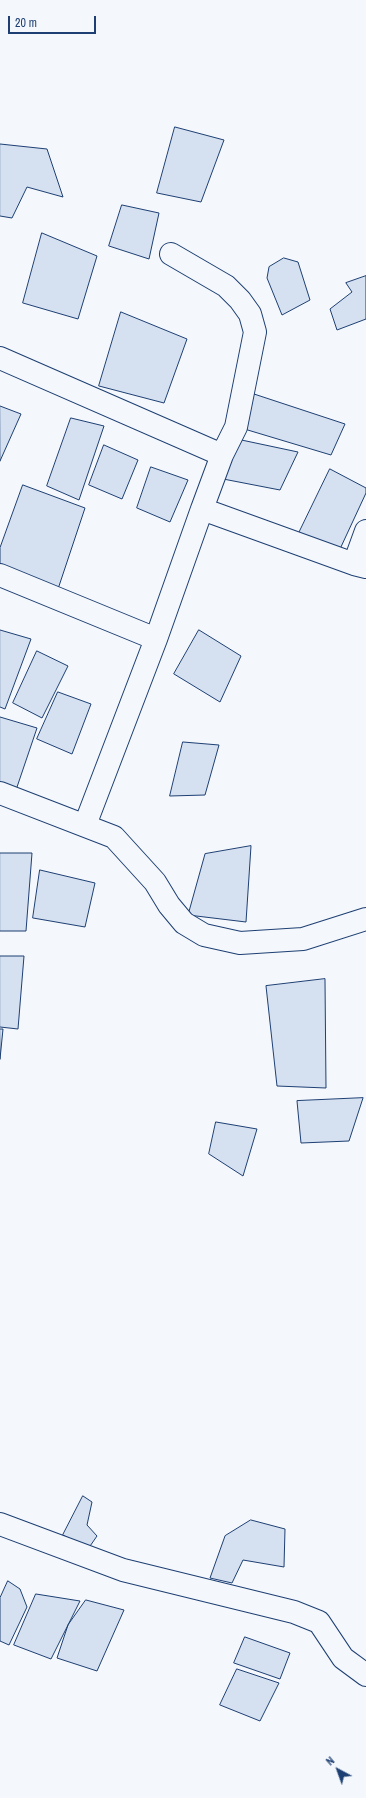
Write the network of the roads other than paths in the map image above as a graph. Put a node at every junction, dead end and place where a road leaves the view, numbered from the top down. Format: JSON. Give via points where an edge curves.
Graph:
{"nodes":[{"id":1,"x":171,"y":254,"type":"dead end"},
{"id":2,"x":0,"y":358,"type":"edge"},
{"id":3,"x":222,"y":455,"type":"junction"},
{"id":4,"x":202,"y":509,"type":"junction"},
{"id":5,"x":366,"y":531,"type":"edge"},
{"id":6,"x":360,"y":565,"type":"edge"},
{"id":7,"x":0,"y":575,"type":"edge"},
{"id":8,"x":156,"y":639,"type":"junction"},
{"id":9,"x":0,"y":793,"type":"edge"},
{"id":10,"x":85,"y":825,"type":"junction"},
{"id":11,"x":366,"y":919,"type":"edge"},
{"id":12,"x":0,"y":1524,"type":"edge"},
{"id":13,"x":366,"y":1675,"type":"edge"}],
"edges":[{"from":1,"to":3,"type":"street","via":[[226,286],[250,314],[256,332],[236,427]]},
{"from":2,"to":3,"type":"street"},
{"from":3,"to":4,"type":"street"},
{"from":4,"to":6,"type":"street"},
{"from":4,"to":8,"type":"street"},
{"from":5,"to":6,"type":"street"},
{"from":7,"to":8,"type":"street"},
{"from":8,"to":10,"type":"street"},
{"from":9,"to":10,"type":"street"},
{"from":10,"to":11,"type":"street","via":[[114,837],[155,882],[169,906],[184,923],[204,935],[240,942],[303,939]]},
{"from":12,"to":13,"type":"street","via":[[123,1570],[294,1612],[319,1622],[343,1658]]}]}
